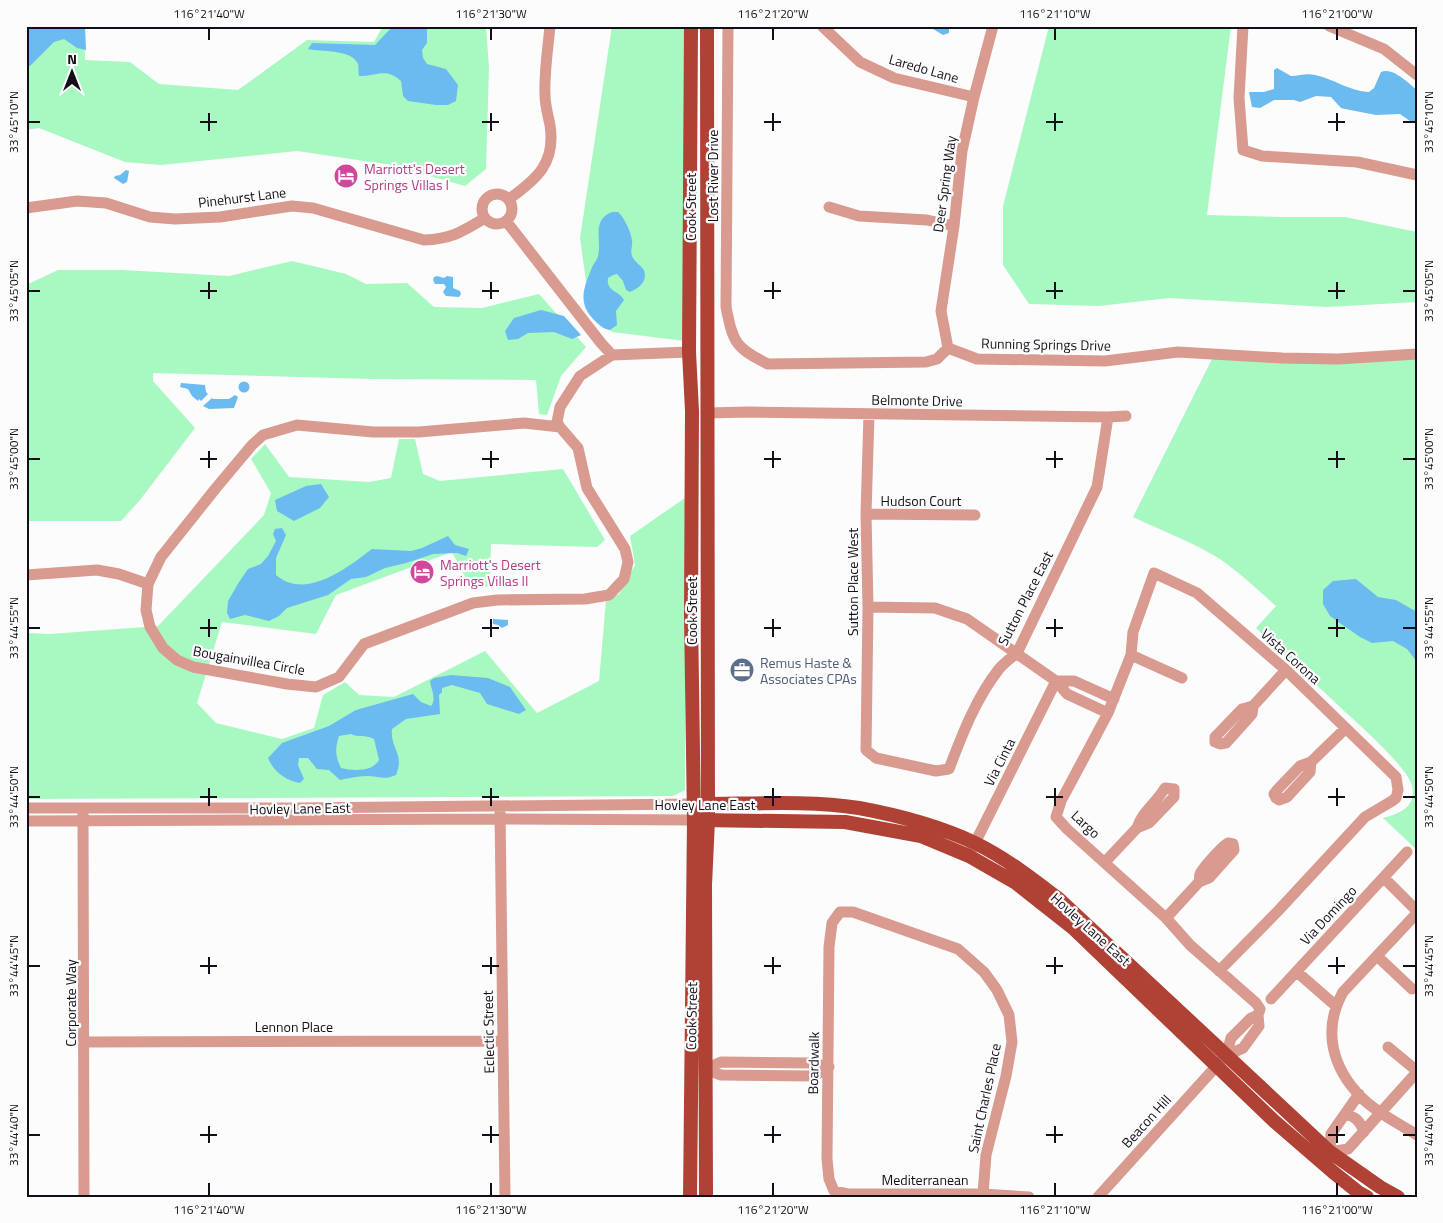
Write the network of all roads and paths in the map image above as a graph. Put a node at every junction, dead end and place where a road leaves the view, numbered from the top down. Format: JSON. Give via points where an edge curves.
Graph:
{"nodes":[{"id":1,"x":550,"y":26,"type":"edge"},
{"id":2,"x":691,"y":26,"type":"edge"},
{"id":3,"x":707,"y":26,"type":"edge"},
{"id":4,"x":728,"y":26,"type":"edge"},
{"id":5,"x":822,"y":26,"type":"edge"},
{"id":6,"x":993,"y":26,"type":"edge"},
{"id":7,"x":1243,"y":26,"type":"edge"},
{"id":8,"x":1328,"y":26,"type":"edge"},
{"id":9,"x":1417,"y":75,"type":"edge"},
{"id":10,"x":974,"y":97,"type":"junction"},
{"id":11,"x":1417,"y":175,"type":"edge"},
{"id":12,"x":508,"y":199,"type":"junction"},
{"id":13,"x":830,"y":207,"type":"dead end"},
{"id":14,"x":26,"y":208,"type":"edge"},
{"id":15,"x":485,"y":218,"type":"junction"},
{"id":16,"x":506,"y":221,"type":"junction"},
{"id":17,"x":954,"y":226,"type":"junction"},
{"id":18,"x":948,"y":348,"type":"junction"},
{"id":19,"x":690,"y":352,"type":"junction"},
{"id":20,"x":1417,"y":354,"type":"edge"},
{"id":21,"x":612,"y":355,"type":"junction"},
{"id":22,"x":707,"y":413,"type":"junction"},
{"id":23,"x":868,"y":414,"type":"junction"},
{"id":24,"x":1126,"y":416,"type":"dead end"},
{"id":25,"x":1108,"y":417,"type":"junction"},
{"id":26,"x":560,"y":427,"type":"junction"},
{"id":27,"x":866,"y":514,"type":"junction"},
{"id":28,"x":975,"y":515,"type":"dead end"},
{"id":29,"x":691,"y":534,"type":"junction"},
{"id":30,"x":1154,"y":573,"type":"joint"},
{"id":31,"x":26,"y":575,"type":"edge"},
{"id":32,"x":148,"y":584,"type":"junction"},
{"id":33,"x":868,"y":607,"type":"junction"},
{"id":34,"x":707,"y":639,"type":"junction"},
{"id":35,"x":1017,"y":653,"type":"junction"},
{"id":36,"x":1131,"y":654,"type":"junction"},
{"id":37,"x":1286,"y":670,"type":"junction"},
{"id":38,"x":1182,"y":678,"type":"dead end"},
{"id":39,"x":1056,"y":680,"type":"junction"},
{"id":40,"x":1114,"y":699,"type":"junction"},
{"id":41,"x":1253,"y":706,"type":"dead end"},
{"id":42,"x":1108,"y":713,"type":"junction"},
{"id":43,"x":1346,"y":728,"type":"junction"},
{"id":44,"x":876,"y":758,"type":"joint"},
{"id":45,"x":1311,"y":762,"type":"dead end"},
{"id":46,"x":700,"y":804,"type":"junction"},
{"id":47,"x":456,"y":806,"type":"junction"},
{"id":48,"x":500,"y":806,"type":"junction"},
{"id":49,"x":26,"y":808,"type":"edge"},
{"id":50,"x":83,"y":808,"type":"junction"},
{"id":51,"x":294,"y":808,"type":"junction"},
{"id":52,"x":413,"y":819,"type":"junction"},
{"id":53,"x":500,"y":819,"type":"junction"},
{"id":54,"x":242,"y":820,"type":"junction"},
{"id":55,"x":700,"y":820,"type":"junction"},
{"id":56,"x":26,"y":821,"type":"edge"},
{"id":57,"x":83,"y":821,"type":"junction"},
{"id":58,"x":1137,"y":828,"type":"dead end"},
{"id":59,"x":975,"y":843,"type":"junction"},
{"id":60,"x":1407,"y":852,"type":"dead end"},
{"id":61,"x":968,"y":856,"type":"junction"},
{"id":62,"x":1105,"y":862,"type":"junction"},
{"id":63,"x":1384,"y":878,"type":"junction"},
{"id":64,"x":1199,"y":882,"type":"dead end"},
{"id":65,"x":1417,"y":912,"type":"edge"},
{"id":66,"x":1166,"y":918,"type":"junction"},
{"id":67,"x":829,"y":947,"type":"joint"},
{"id":68,"x":1376,"y":956,"type":"junction"},
{"id":69,"x":1219,"y":971,"type":"junction"},
{"id":70,"x":1296,"y":972,"type":"junction"},
{"id":71,"x":1412,"y":989,"type":"dead end"},
{"id":72,"x":1271,"y":999,"type":"dead end"},
{"id":73,"x":1336,"y":1006,"type":"junction"},
{"id":74,"x":691,"y":1026,"type":"junction"},
{"id":75,"x":504,"y":1041,"type":"junction"},
{"id":76,"x":85,"y":1042,"type":"junction"},
{"id":77,"x":1388,"y":1047,"type":"dead end"},
{"id":78,"x":1221,"y":1060,"type":"junction"},
{"id":79,"x":829,"y":1067,"type":"junction"},
{"id":80,"x":705,"y":1069,"type":"junction"},
{"id":81,"x":1417,"y":1072,"type":"edge"},
{"id":82,"x":1359,"y":1094,"type":"junction"},
{"id":83,"x":1382,"y":1113,"type":"junction"},
{"id":84,"x":1345,"y":1114,"type":"junction"},
{"id":85,"x":1364,"y":1132,"type":"junction"},
{"id":86,"x":1417,"y":1134,"type":"edge"},
{"id":87,"x":1326,"y":1157,"type":"junction"},
{"id":88,"x":829,"y":1179,"type":"joint"},
{"id":89,"x":983,"y":1194,"type":"junction"},
{"id":90,"x":84,"y":1197,"type":"edge"},
{"id":91,"x":505,"y":1197,"type":"edge"},
{"id":92,"x":690,"y":1197,"type":"edge"},
{"id":93,"x":706,"y":1197,"type":"edge"},
{"id":94,"x":1029,"y":1197,"type":"edge"},
{"id":95,"x":1098,"y":1197,"type":"edge"},
{"id":96,"x":1367,"y":1197,"type":"edge"},
{"id":97,"x":1398,"y":1197,"type":"edge"}],
"edges":[{"from":1,"to":12,"type":"street","via":[[545,96],[551,154],[542,172]]},
{"from":2,"to":19,"type":"main road","name":"Cook Street"},
{"from":3,"to":22,"type":"main road","name":"Cook Street"},
{"from":4,"to":18,"type":"street","name":"Lost River Drive","via":[[726,307],[736,341],[747,354],[768,364],[926,362],[936,359]]},
{"from":5,"to":10,"type":"street","name":"Laredo Lane","via":[[860,62],[894,78]]},
{"from":6,"to":10,"type":"street","name":"Deer Spring Way"},
{"from":7,"to":11,"type":"street","via":[[1239,98],[1243,150],[1262,156],[1357,162]]},
{"from":8,"to":9,"type":"street","via":[[1384,49]]},
{"from":10,"to":17,"type":"street","name":"Deer Spring Way","via":[[962,151]]},
{"from":12,"to":15,"type":"street","via":[[496,194],[487,197],[482,205]]},
{"from":12,"to":16,"type":"street","via":[[512,213]]},
{"from":13,"to":17,"type":"street","via":[[859,216],[927,220]]},
{"from":14,"to":15,"type":"street","name":"Pinehurst Lane","via":[[77,201],[106,203],[150,217],[175,219],[220,217],[292,206],[313,208],[424,240],[459,234]]},
{"from":15,"to":16,"type":"street","via":[[493,224]]},
{"from":16,"to":21,"type":"street"},
{"from":17,"to":18,"type":"street","name":"Deer Spring Way","via":[[941,312]]},
{"from":18,"to":20,"type":"street","name":"Running Springs Drive","via":[[977,359],[1095,361],[1178,352],[1338,359]]},
{"from":19,"to":21,"type":"street"},
{"from":19,"to":22,"type":"main road","via":[[697,353]]},
{"from":19,"to":29,"type":"main road","name":"Cook Street"},
{"from":21,"to":26,"type":"street","via":[[580,376],[560,407],[557,422]]},
{"from":22,"to":23,"type":"street","name":"Belmonte Drive"},
{"from":22,"to":34,"type":"main road","name":"Cook Street"},
{"from":23,"to":25,"type":"street","name":"Belmonte Drive"},
{"from":23,"to":27,"type":"street","name":"Sutton Place West"},
{"from":24,"to":25,"type":"street","name":"Belmonte Drive"},
{"from":25,"to":35,"type":"street","name":"Sutton Place East","via":[[1097,487]]},
{"from":26,"to":32,"type":"street","name":"Bougainvillea Circle","via":[[524,423],[419,432],[372,432],[297,425],[264,435],[234,466],[161,557]]},
{"from":26,"to":32,"type":"street","name":"Bougainvillea Circle","via":[[578,448],[587,488],[625,549],[628,562],[624,579],[609,596],[473,603],[364,644],[339,677],[316,687],[193,667],[177,660],[163,648],[150,628],[146,610]]},
{"from":27,"to":28,"type":"street","name":"Hudson Court"},
{"from":27,"to":33,"type":"street","name":"Sutton Place West"},
{"from":29,"to":34,"type":"main road","via":[[696,563],[698,626],[699,632]]},
{"from":29,"to":46,"type":"main road","name":"Cook Street"},
{"from":30,"to":36,"type":"street","name":"Largo","via":[[1133,632]]},
{"from":30,"to":37,"type":"street","name":"Vista Corona","via":[[1197,593]]},
{"from":31,"to":32,"type":"street","via":[[97,570]]},
{"from":33,"to":35,"type":"street","via":[[935,608],[967,619]]},
{"from":33,"to":44,"type":"street","name":"Sutton Place West","via":[[866,750]]},
{"from":34,"to":46,"type":"main road","name":"Cook Street"},
{"from":35,"to":39,"type":"street"},
{"from":35,"to":44,"type":"street","name":"Sutton Place East","via":[[1000,668],[983,693],[949,769],[936,771]]},
{"from":36,"to":38,"type":"street"},
{"from":36,"to":40,"type":"street","name":"Largo"},
{"from":37,"to":41,"type":"street"},
{"from":37,"to":43,"type":"street","name":"Vista Corona"},
{"from":39,"to":40,"type":"street","via":[[1074,680]]},
{"from":39,"to":42,"type":"street","via":[[1067,694]]},
{"from":39,"to":59,"type":"street","name":"Via Cinta"},
{"from":40,"to":42,"type":"street","name":"Largo"},
{"from":42,"to":62,"type":"street","name":"Largo","via":[[1061,801],[1056,817]]},
{"from":43,"to":45,"type":"street"},
{"from":43,"to":69,"type":"street","name":"Vista Corona","via":[[1396,777],[1398,794],[1392,802],[1365,817]]},
{"from":46,"to":48,"type":"street","name":"Hovley Lane East"},
{"from":46,"to":55,"type":"main road","name":"Cook Street"},
{"from":46,"to":59,"type":"main road","name":"Hovley Lane East","via":[[858,808],[906,819]]},
{"from":47,"to":48,"type":"street","name":"Hovley Lane East"},
{"from":47,"to":51,"type":"street","name":"Hovley Lane East"},
{"from":47,"to":52,"type":"street","via":[[422,813]]},
{"from":48,"to":53,"type":"street","name":"Eclectic Street"},
{"from":49,"to":50,"type":"street","name":"Hovley Lane East"},
{"from":50,"to":51,"type":"street","name":"Hovley Lane East"},
{"from":50,"to":57,"type":"street","name":"Corporate Way"},
{"from":51,"to":54,"type":"street","via":[[248,814]]},
{"from":52,"to":53,"type":"street","name":"Hovley Lane East"},
{"from":52,"to":54,"type":"street","name":"Hovley Lane East"},
{"from":53,"to":55,"type":"street","name":"Hovley Lane East"},
{"from":53,"to":75,"type":"street","name":"Eclectic Street"},
{"from":54,"to":57,"type":"street","name":"Hovley Lane East"},
{"from":55,"to":61,"type":"main road","name":"Hovley Lane East","via":[[845,822],[921,836]]},
{"from":55,"to":74,"type":"main road","name":"Cook Street"},
{"from":55,"to":80,"type":"main road","name":"Cook Street","via":[[705,885]]},
{"from":56,"to":57,"type":"street","name":"Hovley Lane East"},
{"from":57,"to":76,"type":"street","name":"Corporate Way"},
{"from":58,"to":62,"type":"street"},
{"from":59,"to":61,"type":"street","name":"Via Cinta"},
{"from":59,"to":78,"type":"main road","name":"Hovley Lane East","via":[[1060,900],[1160,992]]},
{"from":60,"to":63,"type":"street","name":"Via Domingo"},
{"from":61,"to":78,"type":"main road","name":"Hovley Lane East","via":[[1016,884],[1073,928]]},
{"from":62,"to":66,"type":"street","name":"Largo"},
{"from":63,"to":65,"type":"street"},
{"from":63,"to":70,"type":"street","name":"Via Domingo"},
{"from":64,"to":66,"type":"street"},
{"from":65,"to":68,"type":"street"},
{"from":66,"to":69,"type":"street","name":"Largo"},
{"from":67,"to":79,"type":"street","name":"Boardwalk"},
{"from":67,"to":89,"type":"street","name":"Saint Charles Place","via":[[832,924],[840,912],[853,912],[958,949],[984,972],[997,990],[1009,1014],[1012,1042],[986,1155]]},
{"from":68,"to":71,"type":"street"},
{"from":68,"to":73,"type":"street","via":[[1343,992]]},
{"from":69,"to":78,"type":"street","name":"Largo","via":[[1260,1009],[1258,1015],[1250,1018],[1231,1038]]},
{"from":70,"to":72,"type":"street","name":"Via Domingo"},
{"from":70,"to":73,"type":"street"},
{"from":73,"to":82,"type":"street","via":[[1331,1034],[1334,1054],[1338,1066]]},
{"from":74,"to":80,"type":"main road"},
{"from":74,"to":92,"type":"main road","name":"Cook Street"},
{"from":75,"to":76,"type":"street","name":"Lennon Place"},
{"from":75,"to":91,"type":"street","name":"Eclectic Street"},
{"from":76,"to":90,"type":"street","name":"Corporate Way"},
{"from":77,"to":81,"type":"street"},
{"from":78,"to":87,"type":"main road","name":"Hovley Lane East","via":[[1274,1121]]},
{"from":78,"to":95,"type":"street","name":"Beacon Hill"},
{"from":79,"to":80,"type":"street","via":[[812,1063],[721,1062]]},
{"from":79,"to":88,"type":"street","name":"Boardwalk"},
{"from":80,"to":93,"type":"main road","name":"Cook Street"},
{"from":81,"to":83,"type":"street"},
{"from":82,"to":83,"type":"street"},
{"from":82,"to":84,"type":"street"},
{"from":83,"to":85,"type":"street"},
{"from":83,"to":86,"type":"street"},
{"from":84,"to":85,"type":"street","via":[[1359,1121]]},
{"from":84,"to":87,"type":"street","via":[[1330,1134]]},
{"from":85,"to":87,"type":"street","via":[[1348,1148]]},
{"from":87,"to":96,"type":"main road","name":"Hovley Lane East","via":[[1358,1192]]},
{"from":87,"to":97,"type":"main road","name":"Hovley Lane East"},
{"from":88,"to":89,"type":"street","name":"Mediterranean","via":[[834,1191],[848,1194]]},
{"from":89,"to":94,"type":"street","name":"Mediterranean"}]}
